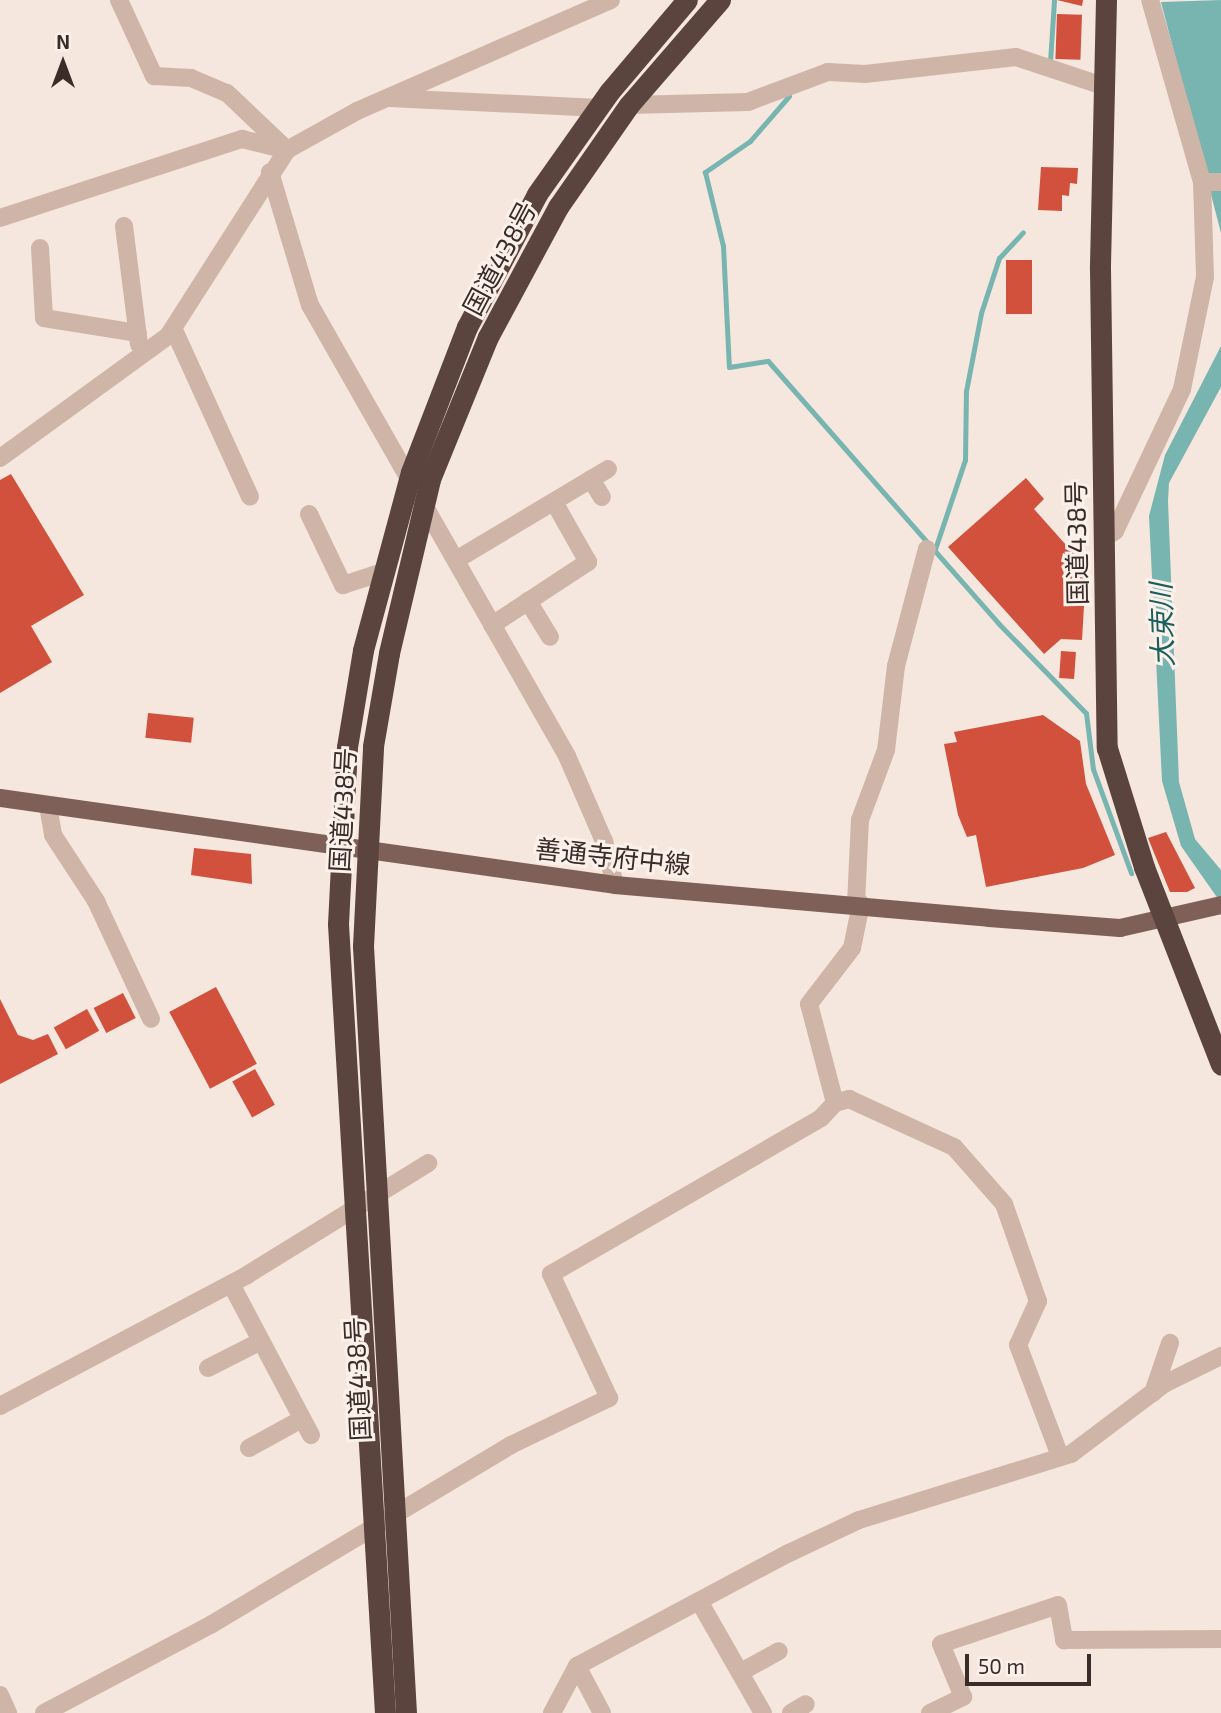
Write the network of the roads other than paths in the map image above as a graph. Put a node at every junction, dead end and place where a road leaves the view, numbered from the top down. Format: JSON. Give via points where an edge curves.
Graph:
{"nodes":[{"id":1,"x":119,"y":0,"type":"edge"},
{"id":2,"x":611,"y":0,"type":"edge"},
{"id":3,"x":687,"y":0,"type":"edge"},
{"id":4,"x":1106,"y":0,"type":"edge"},
{"id":5,"x":1150,"y":0,"type":"edge"},
{"id":6,"x":712,"y":3,"type":"edge"},
{"id":7,"x":1103,"y":86,"type":"junction"},
{"id":8,"x":389,"y":98,"type":"junction"},
{"id":9,"x":629,"y":106,"type":"junction"},
{"id":10,"x":598,"y":108,"type":"junction"},
{"id":11,"x":287,"y":150,"type":"junction"},
{"id":12,"x":271,"y":172,"type":"junction"},
{"id":13,"x":1210,"y":182,"type":"edge"},
{"id":14,"x":0,"y":218,"type":"edge"},
{"id":15,"x":124,"y":226,"type":"dead end"},
{"id":16,"x":40,"y":248,"type":"dead end"},
{"id":17,"x":174,"y":330,"type":"junction"},
{"id":18,"x":138,"y":333,"type":"junction"},
{"id":19,"x":141,"y":360,"type":"junction"},
{"id":20,"x":0,"y":458,"type":"edge"},
{"id":21,"x":608,"y":469,"type":"dead end"},
{"id":22,"x":591,"y":479,"type":"junction"},
{"id":23,"x":408,"y":483,"type":"junction"},
{"id":24,"x":250,"y":497,"type":"dead end"},
{"id":25,"x":602,"y":497,"type":"dead end"},
{"id":26,"x":554,"y":502,"type":"junction"},
{"id":27,"x":422,"y":509,"type":"junction"},
{"id":28,"x":309,"y":514,"type":"dead end"},
{"id":29,"x":1104,"y":538,"type":"junction"},
{"id":30,"x":927,"y":549,"type":"dead end"},
{"id":31,"x":456,"y":560,"type":"junction"},
{"id":32,"x":381,"y":573,"type":"junction"},
{"id":33,"x":528,"y":601,"type":"junction"},
{"id":34,"x":492,"y":625,"type":"junction"},
{"id":35,"x":550,"y":637,"type":"dead end"},
{"id":36,"x":0,"y":798,"type":"edge"},
{"id":37,"x":48,"y":806,"type":"junction"},
{"id":38,"x":339,"y":848,"type":"junction"},
{"id":39,"x":368,"y":852,"type":"junction"},
{"id":40,"x":615,"y":885,"type":"junction"},
{"id":41,"x":859,"y":904,"type":"junction"},
{"id":42,"x":1216,"y":907,"type":"edge"},
{"id":43,"x":1165,"y":920,"type":"junction"},
{"id":44,"x":150,"y":1019,"type":"dead end"},
{"id":45,"x":1221,"y":1064,"type":"edge"},
{"id":46,"x":835,"y":1103,"type":"junction"},
{"id":47,"x":428,"y":1163,"type":"dead end"},
{"id":48,"x":374,"y":1192,"type":"junction"},
{"id":49,"x":354,"y":1205,"type":"junction"},
{"id":50,"x":231,"y":1284,"type":"junction"},
{"id":51,"x":261,"y":1341,"type":"junction"},
{"id":52,"x":1170,"y":1343,"type":"dead end"},
{"id":53,"x":1221,"y":1356,"type":"edge"},
{"id":54,"x":208,"y":1368,"type":"dead end"},
{"id":55,"x":1153,"y":1394,"type":"junction"},
{"id":56,"x":0,"y":1406,"type":"edge"},
{"id":57,"x":302,"y":1419,"type":"junction"},
{"id":58,"x":311,"y":1435,"type":"dead end"},
{"id":59,"x":249,"y":1448,"type":"dead end"},
{"id":60,"x":1060,"y":1456,"type":"junction"},
{"id":61,"x":393,"y":1515,"type":"junction"},
{"id":62,"x":373,"y":1527,"type":"junction"},
{"id":63,"x":699,"y":1601,"type":"junction"},
{"id":64,"x":1221,"y":1639,"type":"edge"},
{"id":65,"x":779,"y":1651,"type":"dead end"},
{"id":66,"x":577,"y":1666,"type":"junction"},
{"id":67,"x":741,"y":1672,"type":"junction"},
{"id":68,"x":0,"y":1695,"type":"edge"},
{"id":69,"x":8,"y":1713,"type":"edge"},
{"id":70,"x":44,"y":1713,"type":"edge"},
{"id":71,"x":385,"y":1713,"type":"edge"},
{"id":72,"x":406,"y":1713,"type":"edge"},
{"id":73,"x":552,"y":1713,"type":"edge"},
{"id":74,"x":602,"y":1713,"type":"edge"},
{"id":75,"x":763,"y":1713,"type":"edge"},
{"id":76,"x":930,"y":1713,"type":"edge"}],
"edges":[{"from":1,"to":11,"type":"street","via":[[155,76],[191,78],[227,93]]},
{"from":2,"to":8,"type":"street"},
{"from":3,"to":10,"type":"highway","name":"国道438号"},
{"from":4,"to":7,"type":"highway","name":"国道438号"},
{"from":5,"to":13,"type":"street"},
{"from":6,"to":9,"type":"highway","name":"国道438号"},
{"from":7,"to":9,"type":"street","via":[[1016,57],[865,74],[828,72],[748,102]]},
{"from":7,"to":29,"type":"highway","name":"国道438号"},
{"from":8,"to":10,"type":"street"},
{"from":8,"to":11,"type":"street"},
{"from":9,"to":27,"type":"highway","name":"国道438号","via":[[558,206],[488,337],[452,417]]},
{"from":10,"to":23,"type":"highway","name":"国道438号","via":[[537,194],[467,327]]},
{"from":11,"to":12,"type":"street"},
{"from":11,"to":14,"type":"street","via":[[242,139]]},
{"from":12,"to":17,"type":"street"},
{"from":12,"to":23,"type":"street","via":[[310,305]]},
{"from":13,"to":29,"type":"street","via":[[1205,277],[1182,388],[1115,531]]},
{"from":15,"to":18,"type":"street"},
{"from":16,"to":18,"type":"street","via":[[44,318]]},
{"from":17,"to":19,"type":"street"},
{"from":17,"to":24,"type":"street"},
{"from":18,"to":19,"type":"street"},
{"from":19,"to":20,"type":"street"},
{"from":21,"to":22,"type":"street"},
{"from":22,"to":25,"type":"street"},
{"from":22,"to":26,"type":"street"},
{"from":23,"to":27,"type":"street"},
{"from":23,"to":32,"type":"highway","name":"国道438号"},
{"from":26,"to":31,"type":"street"},
{"from":26,"to":33,"type":"street","via":[[588,562]]},
{"from":27,"to":31,"type":"street"},
{"from":27,"to":39,"type":"highway","name":"国道438号","via":[[375,733]]},
{"from":28,"to":32,"type":"street","via":[[343,585]]},
{"from":29,"to":43,"type":"highway","name":"国道438号","via":[[1107,748]]},
{"from":30,"to":41,"type":"street","via":[[896,666],[886,750],[860,820]]},
{"from":31,"to":34,"type":"street"},
{"from":32,"to":38,"type":"highway","name":"国道438号","via":[[347,747]]},
{"from":33,"to":34,"type":"street"},
{"from":33,"to":35,"type":"street"},
{"from":34,"to":40,"type":"street","via":[[567,756],[604,841]]},
{"from":36,"to":37,"type":"main road","name":"善通寺府中線"},
{"from":37,"to":38,"type":"main road","name":"善通寺府中線"},
{"from":37,"to":44,"type":"street","via":[[53,835],[96,901]]},
{"from":38,"to":39,"type":"main road","name":"善通寺府中線"},
{"from":38,"to":49,"type":"highway","name":"国道438号"},
{"from":39,"to":40,"type":"main road","name":"善通寺府中線"},
{"from":39,"to":48,"type":"highway","name":"国道438号","via":[[363,946]]},
{"from":40,"to":41,"type":"main road","name":"善通寺府中線"},
{"from":41,"to":43,"type":"main road","name":"善通寺府中線","via":[[1119,928]]},
{"from":41,"to":46,"type":"street","via":[[852,948],[809,1003]]},
{"from":42,"to":43,"type":"main road","name":"善通寺府中線"},
{"from":43,"to":45,"type":"highway","name":"国道438号"},
{"from":46,"to":60,"type":"street","via":[[849,1099],[954,1147],[1003,1204],[1038,1301],[1018,1345]]},
{"from":46,"to":61,"type":"street","via":[[821,1118],[551,1274],[608,1398],[511,1445]]},
{"from":47,"to":48,"type":"street"},
{"from":48,"to":49,"type":"street"},
{"from":48,"to":61,"type":"highway","name":"国道438号"},
{"from":49,"to":50,"type":"street"},
{"from":49,"to":62,"type":"highway","name":"国道438号"},
{"from":50,"to":51,"type":"street"},
{"from":50,"to":56,"type":"street"},
{"from":51,"to":54,"type":"street"},
{"from":51,"to":57,"type":"street"},
{"from":52,"to":55,"type":"street"},
{"from":53,"to":55,"type":"street"},
{"from":55,"to":60,"type":"street","via":[[1103,1436]]},
{"from":57,"to":58,"type":"street"},
{"from":57,"to":59,"type":"street"},
{"from":60,"to":63,"type":"street","via":[[859,1520]]},
{"from":61,"to":62,"type":"street"},
{"from":61,"to":72,"type":"highway","name":"国道438号"},
{"from":62,"to":70,"type":"street","via":[[212,1624]]},
{"from":62,"to":71,"type":"highway","name":"国道438号"},
{"from":63,"to":66,"type":"street"},
{"from":63,"to":67,"type":"street"},
{"from":64,"to":76,"type":"street","via":[[1064,1640],[1058,1605],[941,1644],[963,1697]]},
{"from":65,"to":67,"type":"street"},
{"from":66,"to":73,"type":"street"},
{"from":66,"to":74,"type":"street"},
{"from":67,"to":75,"type":"street"},
{"from":68,"to":69,"type":"street"}]}
